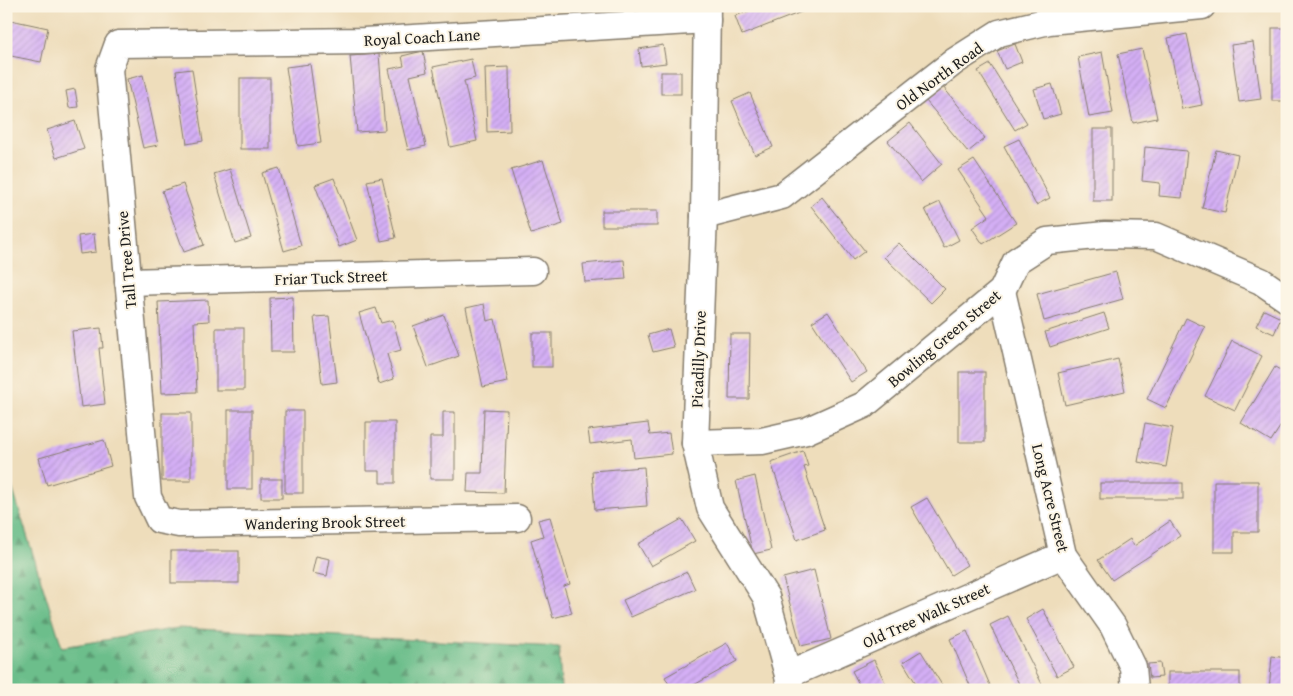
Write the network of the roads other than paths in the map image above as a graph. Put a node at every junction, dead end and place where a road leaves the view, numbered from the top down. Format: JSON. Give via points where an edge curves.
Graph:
{"nodes":[{"id":1,"x":1202,"y":6,"type":"edge"},
{"id":2,"x":707,"y":13,"type":"edge"},
{"id":3,"x":137,"y":42,"type":"joint"},
{"id":4,"x":704,"y":216,"type":"junction"},
{"id":5,"x":534,"y":271,"type":"dead end"},
{"id":6,"x":128,"y":282,"type":"junction"},
{"id":7,"x":1002,"y":291,"type":"junction"},
{"id":8,"x":1287,"y":300,"type":"edge"},
{"id":9,"x":695,"y":443,"type":"junction"},
{"id":10,"x":148,"y":497,"type":"joint"},
{"id":11,"x":516,"y":518,"type":"dead end"},
{"id":12,"x":1063,"y":555,"type":"junction"},
{"id":13,"x":789,"y":682,"type":"edge"},
{"id":14,"x":1134,"y":690,"type":"edge"}],
"edges":[{"from":1,"to":4,"type":"street","name":"Old North Road","via":[[1049,21],[999,33],[955,61],[782,196]]},
{"from":2,"to":3,"type":"street","name":"Royal Coach Lane","via":[[364,41]]},
{"from":2,"to":4,"type":"street","name":"Picadilly Drive"},
{"from":3,"to":6,"type":"street","name":"Tall Tree Drive","via":[[118,44],[109,69]]},
{"from":4,"to":9,"type":"street","name":"Picadilly Drive"},
{"from":5,"to":6,"type":"street","name":"Friar Tuck Street"},
{"from":6,"to":10,"type":"street","name":"Tall Tree Drive"},
{"from":7,"to":8,"type":"street","name":"Bowling Green Street","via":[[1016,261],[1047,241],[1105,235],[1156,236],[1261,281]]},
{"from":7,"to":9,"type":"street","name":"Bowling Green Street","via":[[864,405],[806,431],[762,441]]},
{"from":7,"to":12,"type":"street","name":"Long Acre Street"},
{"from":9,"to":13,"type":"street","name":"Picadilly Drive","via":[[710,508],[766,597]]},
{"from":10,"to":11,"type":"street","name":"Wandering Brook Street","via":[[159,520],[179,524]]},
{"from":12,"to":13,"type":"street","name":"Old Tree Walk Street"},
{"from":12,"to":14,"type":"street","name":"Long Acre Street","via":[[1113,626],[1133,667]]}]}
